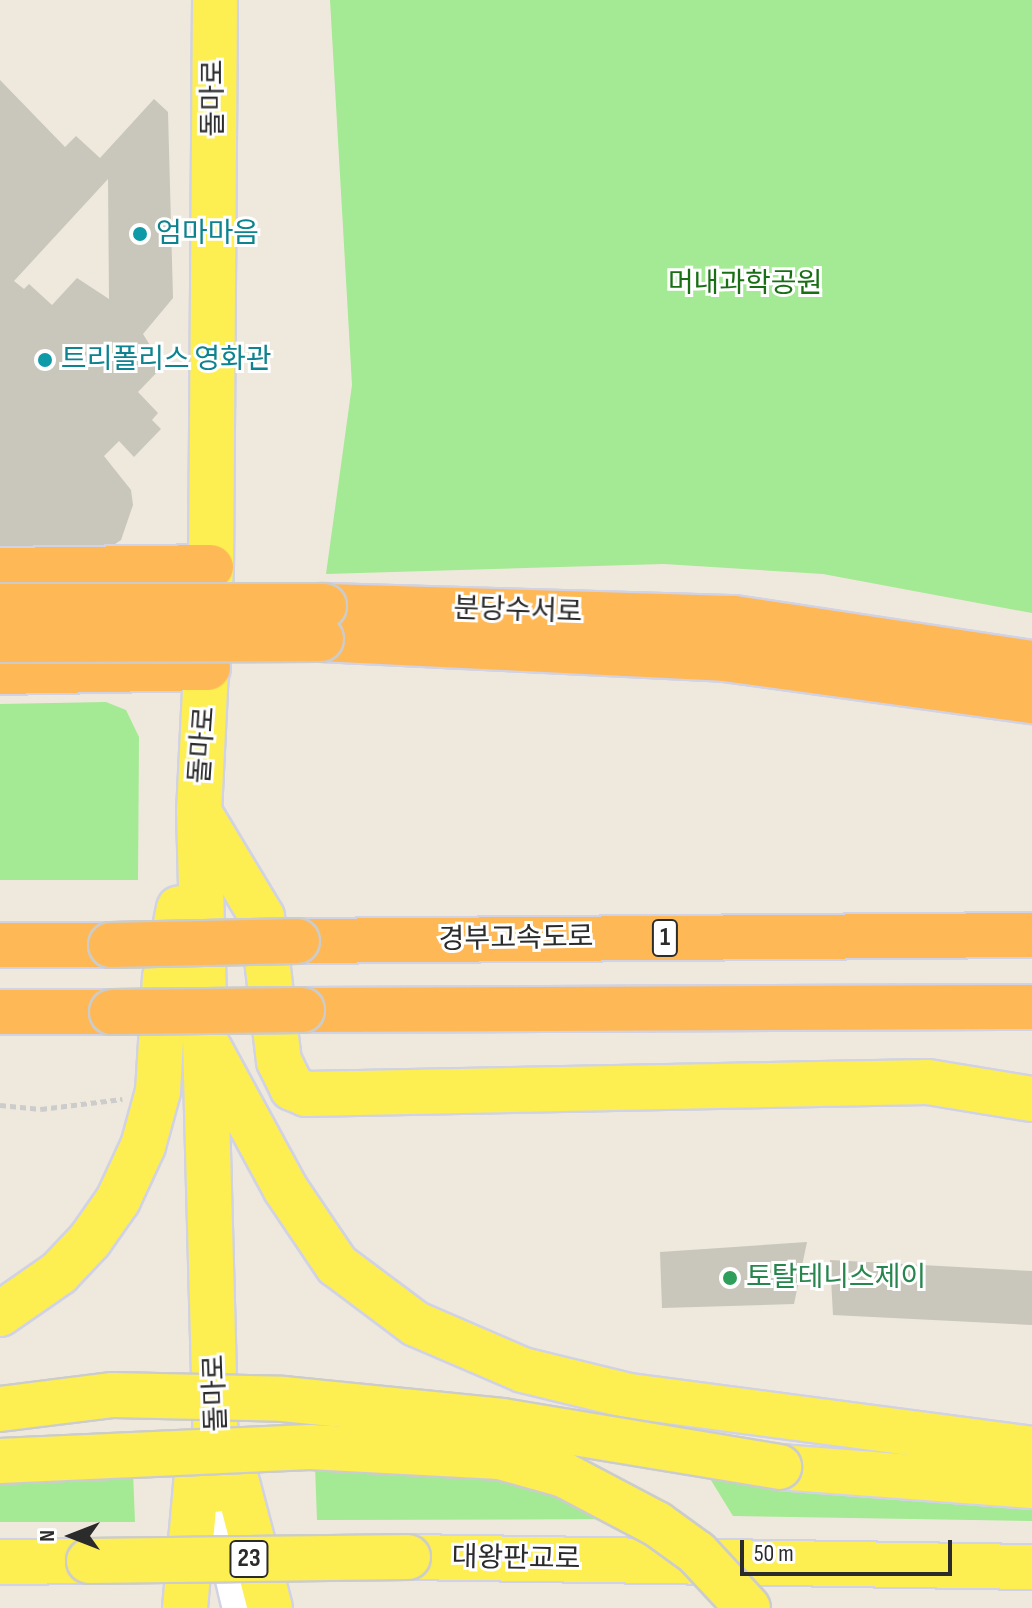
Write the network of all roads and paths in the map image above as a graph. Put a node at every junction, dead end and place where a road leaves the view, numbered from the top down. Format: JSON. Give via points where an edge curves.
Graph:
{"nodes":[{"id":1,"x":215,"y":0,"type":"edge"},
{"id":2,"x":211,"y":567,"type":"junction"},
{"id":3,"x":0,"y":570,"type":"edge"},
{"id":4,"x":0,"y":606,"type":"edge"},
{"id":5,"x":323,"y":622,"type":"junction"},
{"id":6,"x":0,"y":640,"type":"edge"},
{"id":7,"x":1032,"y":663,"type":"edge"},
{"id":8,"x":208,"y":668,"type":"junction"},
{"id":9,"x":0,"y":672,"type":"edge"},
{"id":10,"x":881,"y":677,"type":"junction"},
{"id":11,"x":1032,"y":701,"type":"edge"},
{"id":12,"x":1032,"y":731,"type":"edge"},
{"id":13,"x":199,"y":811,"type":"junction"},
{"id":14,"x":1032,"y":935,"type":"edge"},
{"id":15,"x":0,"y":945,"type":"edge"},
{"id":16,"x":1032,"y":1007,"type":"edge"},
{"id":17,"x":0,"y":1012,"type":"edge"},
{"id":18,"x":207,"y":1044,"type":"junction"},
{"id":19,"x":158,"y":1091,"type":"junction"},
{"id":20,"x":1032,"y":1099,"type":"edge"},
{"id":21,"x":0,"y":1105,"type":"edge"},
{"id":22,"x":210,"y":1289,"type":"junction"},
{"id":23,"x":0,"y":1314,"type":"edge"},
{"id":24,"x":0,"y":1409,"type":"edge"},
{"id":25,"x":218,"y":1409,"type":"junction"},
{"id":26,"x":1032,"y":1449,"type":"edge"},
{"id":27,"x":0,"y":1461,"type":"edge"},
{"id":28,"x":1032,"y":1486,"type":"edge"},
{"id":29,"x":217,"y":1490,"type":"junction"},
{"id":30,"x":0,"y":1562,"type":"edge"},
{"id":31,"x":1032,"y":1567,"type":"edge"},
{"id":32,"x":185,"y":1608,"type":"edge"},
{"id":33,"x":215,"y":1608,"type":"edge"},
{"id":34,"x":245,"y":1608,"type":"edge"},
{"id":35,"x":270,"y":1608,"type":"edge"},
{"id":36,"x":748,"y":1608,"type":"edge"}],
"edges":[{"from":1,"to":2,"type":"main road","name":"돌마로"},
{"from":2,"to":3,"type":"highway"},
{"from":2,"to":8,"type":"main road","name":"돌마로"},
{"from":4,"to":5,"type":"highway","name":"분당수서로","bridge":true},
{"from":5,"to":6,"type":"highway","name":"분당수서로","bridge":true},
{"from":5,"to":7,"type":"highway","name":"분당수서로","via":[[734,618]]},
{"from":5,"to":10,"type":"highway","name":"분당수서로"},
{"from":8,"to":9,"type":"highway"},
{"from":8,"to":13,"type":"main road","name":"돌마로"},
{"from":10,"to":11,"type":"highway","name":"분당수서로"},
{"from":10,"to":12,"type":"highway","via":[[1000,724]]},
{"from":13,"to":18,"type":"main road","name":"돌마로"},
{"from":13,"to":19,"type":"main road","via":[[165,978]]},
{"from":13,"to":20,"type":"main road","via":[[262,917],[279,1061],[292,1088],[306,1094],[928,1082]]},
{"from":14,"to":15,"type":"highway","name":"경부고속도로","number":"1","bridge":true},
{"from":16,"to":17,"type":"highway","bridge":true},
{"from":18,"to":22,"type":"main road","name":"돌마로"},
{"from":18,"to":26,"type":"main road","via":[[285,1188],[337,1265],[416,1324],[523,1370],[630,1396]]},
{"from":19,"to":21,"type":"path","via":[[86,1105]]},
{"from":19,"to":23,"type":"main road","via":[[137,1159],[90,1240],[59,1273]]},
{"from":22,"to":25,"type":"main road","name":"돌마로"},
{"from":22,"to":32,"type":"main road"},
{"from":24,"to":28,"type":"main road","bridge":true,"via":[[113,1395],[283,1399],[502,1421],[779,1467]]},
{"from":25,"to":29,"type":"main road","name":"돌마로"},
{"from":25,"to":35,"type":"main road"},
{"from":27,"to":36,"type":"main road","bridge":true,"via":[[310,1447],[500,1457],[564,1475],[657,1524],[697,1553]]},
{"from":29,"to":33,"type":"main road"},
{"from":29,"to":34,"type":"main road"},
{"from":30,"to":31,"type":"main road","name":"대왕판교로","number":"23","bridge":true,"via":[[408,1557]]}]}
